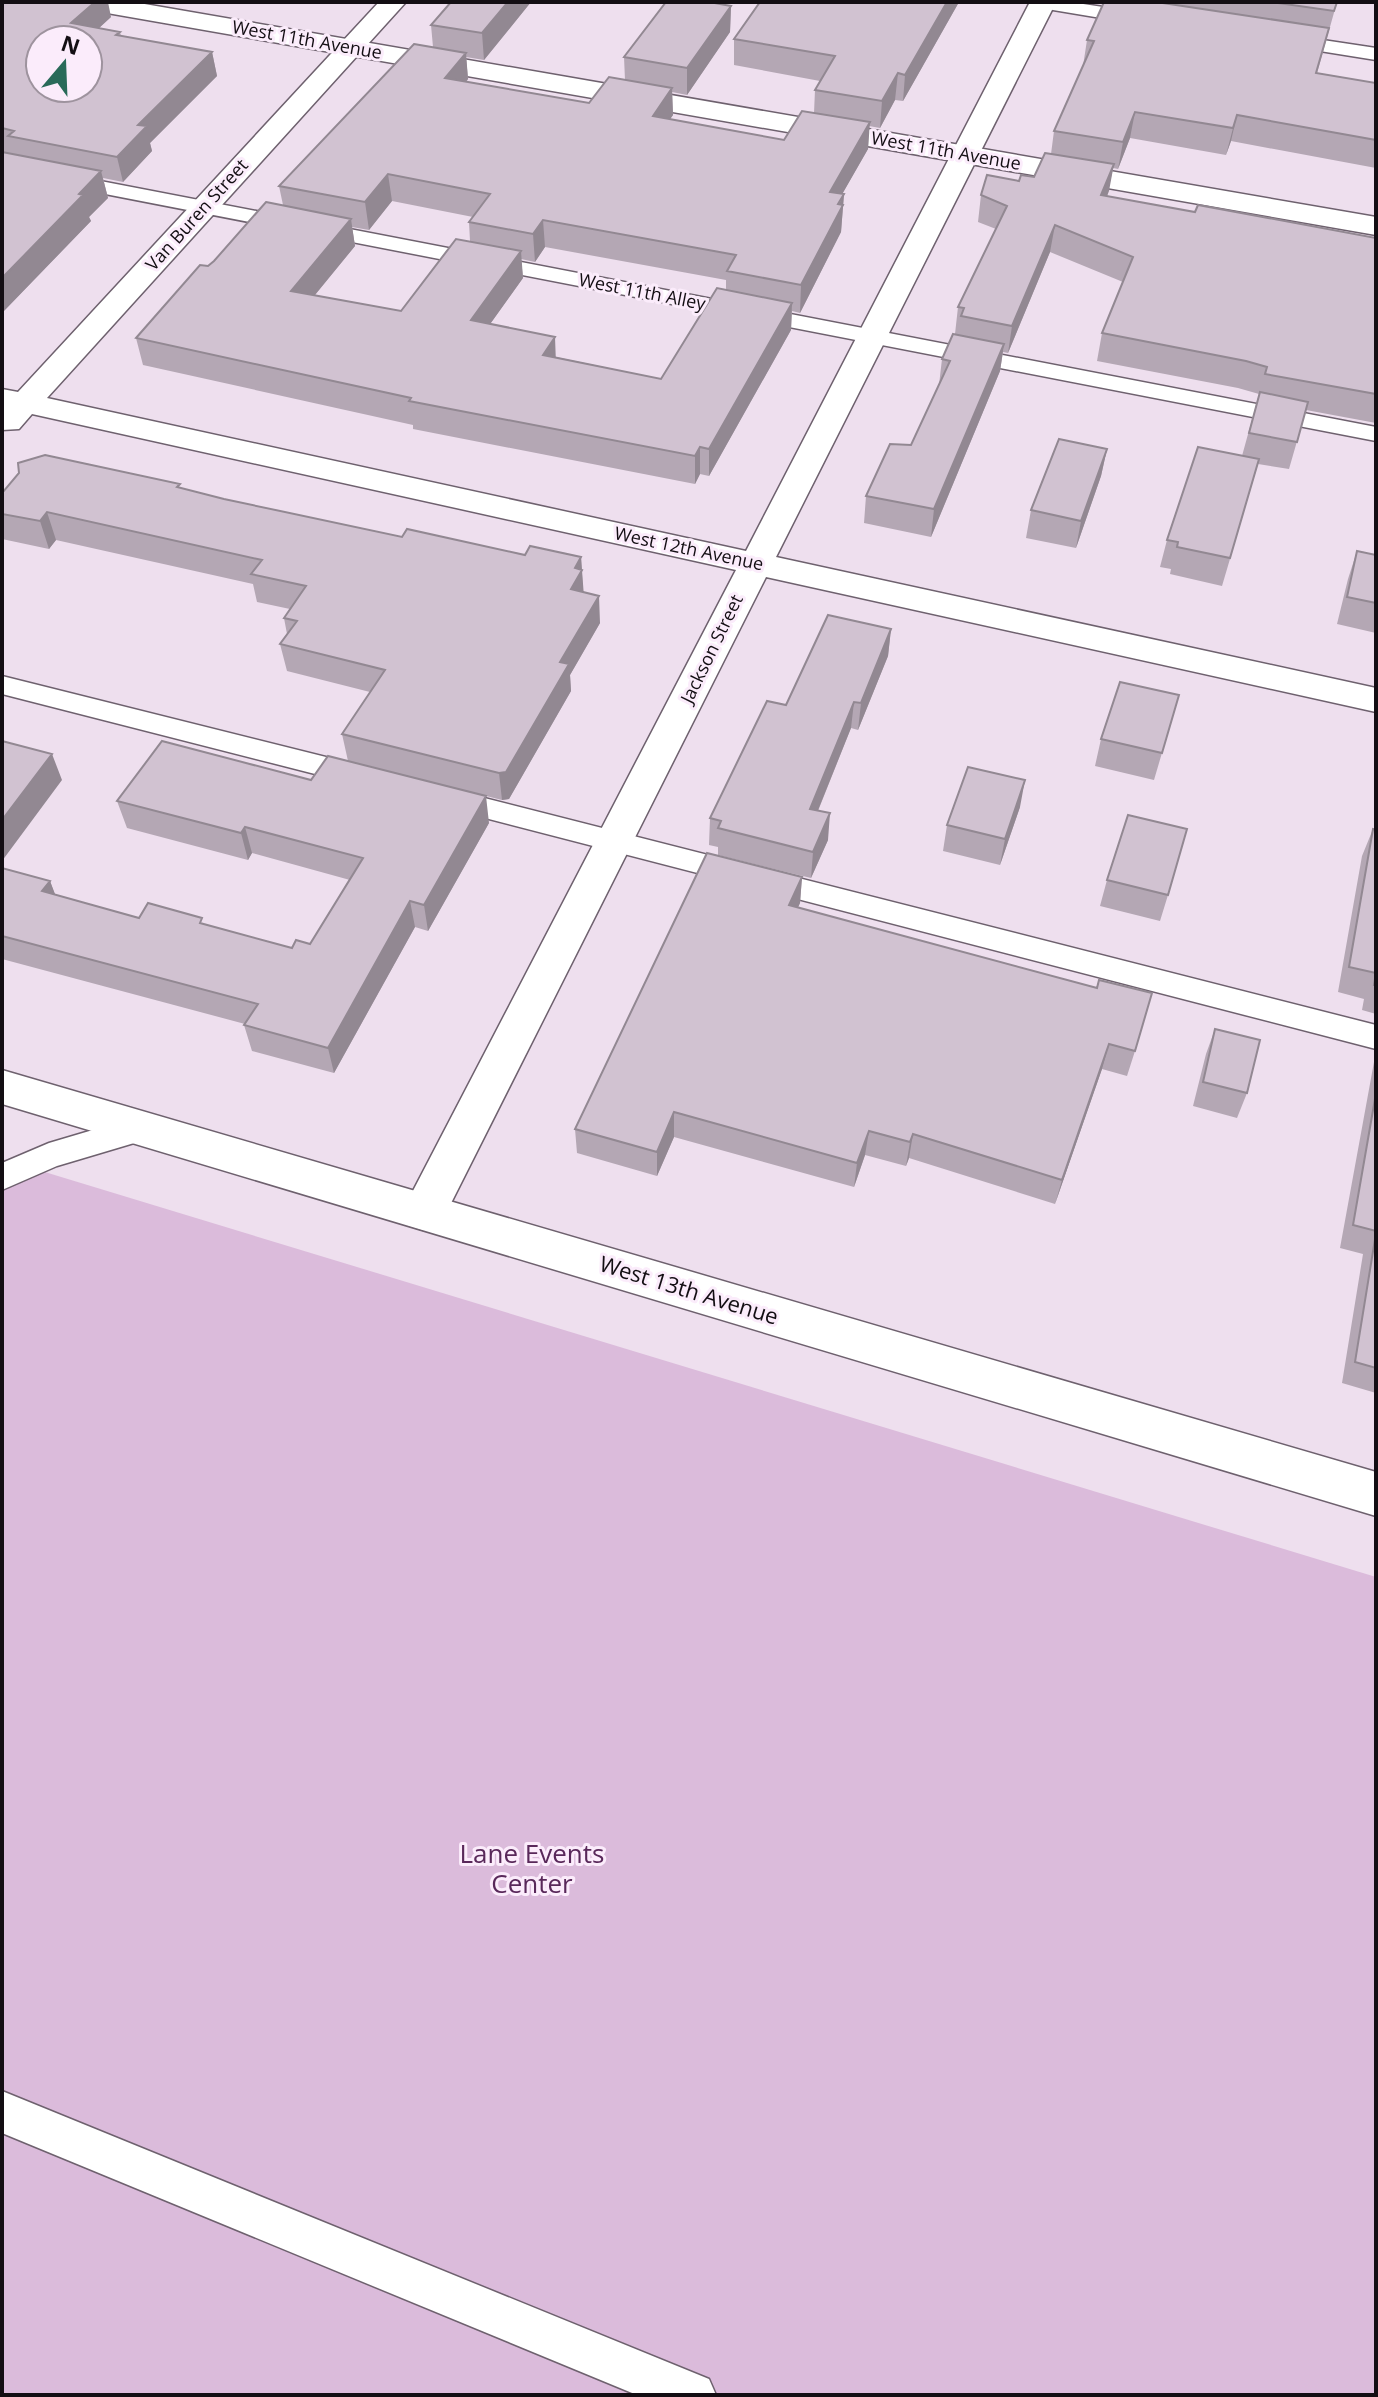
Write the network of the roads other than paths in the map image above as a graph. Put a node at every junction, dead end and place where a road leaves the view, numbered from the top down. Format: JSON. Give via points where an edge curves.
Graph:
{"nodes":[{"id":1,"x":90,"y":2,"type":"edge"},
{"id":2,"x":393,"y":2,"type":"edge"},
{"id":3,"x":1040,"y":2,"type":"edge"},
{"id":4,"x":1164,"y":22,"type":"edge"},
{"id":5,"x":1270,"y":38,"type":"edge"},
{"id":6,"x":350,"y":47,"type":"junction"},
{"id":7,"x":1376,"y":54,"type":"edge"},
{"id":8,"x":964,"y":154,"type":"junction"},
{"id":9,"x":2,"y":168,"type":"edge"},
{"id":10,"x":204,"y":207,"type":"junction"},
{"id":11,"x":1376,"y":226,"type":"edge"},
{"id":12,"x":870,"y":336,"type":"junction"},
{"id":13,"x":14,"y":401,"type":"edge"},
{"id":14,"x":2,"y":428,"type":"edge"},
{"id":15,"x":1376,"y":434,"type":"edge"},
{"id":16,"x":754,"y":563,"type":"junction"},
{"id":17,"x":2,"y":685,"type":"edge"},
{"id":18,"x":1376,"y":700,"type":"edge"},
{"id":19,"x":387,"y":783,"type":"edge"},
{"id":20,"x":417,"y":791,"type":"edge"},
{"id":21,"x":617,"y":841,"type":"junction"},
{"id":22,"x":1376,"y":1037,"type":"edge"},
{"id":23,"x":2,"y":1087,"type":"edge"},
{"id":24,"x":140,"y":1129,"type":"junction"},
{"id":25,"x":2,"y":1177,"type":"edge"},
{"id":26,"x":424,"y":1212,"type":"junction"},
{"id":27,"x":1376,"y":1494,"type":"edge"},
{"id":28,"x":2,"y":2112,"type":"edge"},
{"id":29,"x":693,"y":2395,"type":"edge"}],
"edges":[{"from":1,"to":6,"type":"street","name":"West 11th Avenue"},
{"from":2,"to":6,"type":"street","name":"Van Buren Street"},
{"from":3,"to":4,"type":"lane"},
{"from":3,"to":8,"type":"street","name":"Jackson Street"},
{"from":5,"to":7,"type":"lane"},
{"from":6,"to":8,"type":"street","name":"West 11th Avenue"},
{"from":6,"to":10,"type":"street","name":"Van Buren Street"},
{"from":8,"to":11,"type":"street","name":"West 11th Avenue"},
{"from":8,"to":12,"type":"street","name":"Jackson Street"},
{"from":9,"to":10,"type":"lane","name":"West 11th Alley"},
{"from":10,"to":12,"type":"lane","name":"West 11th Alley"},
{"from":10,"to":13,"type":"street","name":"Van Buren Street"},
{"from":12,"to":15,"type":"lane","name":"West 11th Alley"},
{"from":12,"to":16,"type":"street","name":"Jackson Street"},
{"from":13,"to":14,"type":"street","name":"Van Buren Street"},
{"from":13,"to":16,"type":"street","name":"West 12th Avenue"},
{"from":16,"to":18,"type":"street","name":"West 12th Avenue"},
{"from":16,"to":21,"type":"street","name":"Jackson Street"},
{"from":17,"to":19,"type":"lane"},
{"from":20,"to":21,"type":"lane"},
{"from":21,"to":22,"type":"lane"},
{"from":21,"to":26,"type":"street","name":"Jackson Street"},
{"from":23,"to":24,"type":"street","name":"West 13th Avenue"},
{"from":24,"to":25,"type":"lane","via":[[49,1156]]},
{"from":24,"to":26,"type":"street","name":"West 13th Avenue"},
{"from":26,"to":27,"type":"street","name":"West 13th Avenue"},
{"from":28,"to":29,"type":"lane"}]}
